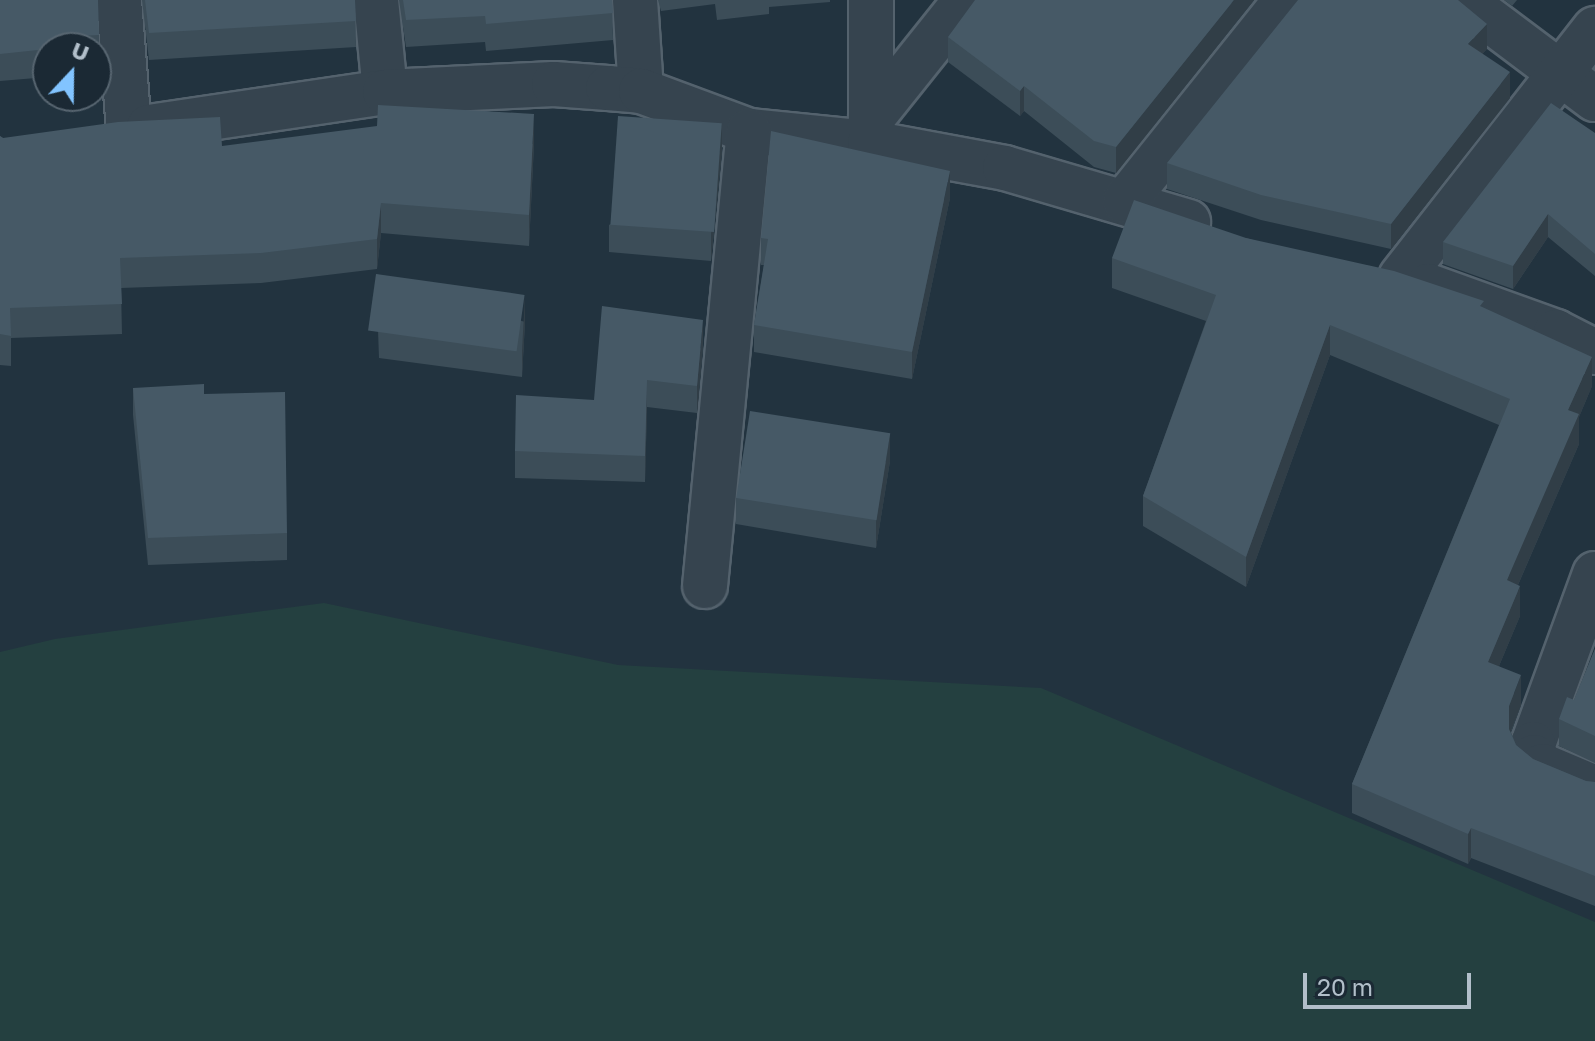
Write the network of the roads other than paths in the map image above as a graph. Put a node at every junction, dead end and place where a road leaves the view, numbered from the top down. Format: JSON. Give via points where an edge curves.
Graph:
{"nodes":[{"id":1,"x":119,"y":0,"type":"edge"},
{"id":2,"x":376,"y":0,"type":"edge"},
{"id":3,"x":635,"y":0,"type":"edge"},
{"id":4,"x":871,"y":0,"type":"edge"},
{"id":5,"x":966,"y":0,"type":"edge"},
{"id":6,"x":1286,"y":0,"type":"edge"},
{"id":7,"x":1463,"y":0,"type":"edge"},
{"id":8,"x":1595,"y":29,"type":"edge"},
{"id":9,"x":1559,"y":73,"type":"junction"},
{"id":10,"x":641,"y":91,"type":"junction"},
{"id":11,"x":385,"y":92,"type":"junction"},
{"id":12,"x":1595,"y":99,"type":"edge"},
{"id":13,"x":129,"y":130,"type":"junction"},
{"id":14,"x":749,"y":131,"type":"junction"},
{"id":15,"x":870,"y":131,"type":"junction"},
{"id":16,"x":86,"y":134,"type":"edge"},
{"id":17,"x":1125,"y":201,"type":"junction"},
{"id":18,"x":1225,"y":234,"type":"edge"},
{"id":19,"x":1595,"y":352,"type":"edge"},
{"id":20,"x":1595,"y":574,"type":"edge"},
{"id":21,"x":705,"y":586,"type":"dead end"},
{"id":22,"x":1595,"y":788,"type":"edge"}],
"edges":[{"from":1,"to":13,"type":"street"},
{"from":2,"to":11,"type":"street"},
{"from":3,"to":10,"type":"street"},
{"from":4,"to":15,"type":"street"},
{"from":5,"to":15,"type":"street"},
{"from":6,"to":17,"type":"street"},
{"from":7,"to":9,"type":"street"},
{"from":8,"to":9,"type":"street"},
{"from":9,"to":12,"type":"street"},
{"from":9,"to":19,"type":"street","via":[[1382,274],[1484,304]]},
{"from":10,"to":11,"type":"street","via":[[554,84]]},
{"from":10,"to":14,"type":"street"},
{"from":11,"to":13,"type":"street"},
{"from":13,"to":16,"type":"street"},
{"from":14,"to":15,"type":"street"},
{"from":14,"to":21,"type":"street"},
{"from":15,"to":17,"type":"street"},
{"from":17,"to":18,"type":"street"},
{"from":20,"to":22,"type":"street","via":[[1533,744],[1534,757],[1543,766]]}]}
